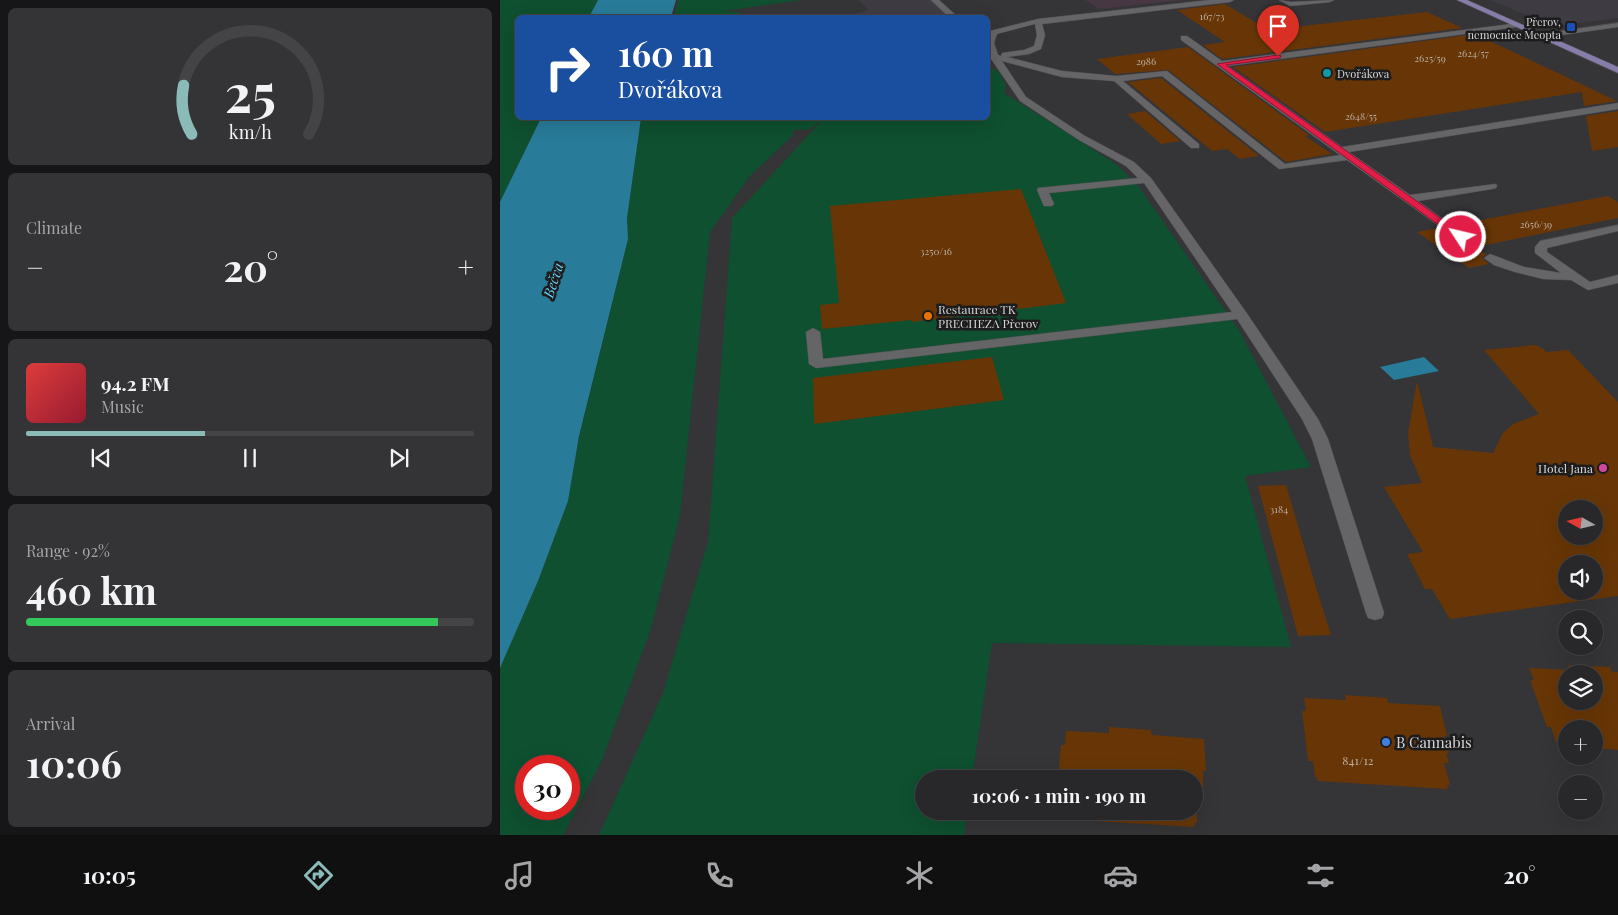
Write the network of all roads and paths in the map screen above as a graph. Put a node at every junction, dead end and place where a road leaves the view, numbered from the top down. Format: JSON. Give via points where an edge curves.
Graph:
{"nodes":[{"id":1,"x":935,"y":0,"type":"edge"},
{"id":2,"x":1230,"y":0,"type":"edge"},
{"id":3,"x":1283,"y":0,"type":"edge"},
{"id":4,"x":1330,"y":0,"type":"edge"},
{"id":5,"x":1461,"y":0,"type":"edge"},
{"id":6,"x":952,"y":15,"type":"edge"},
{"id":7,"x":1038,"y":21,"type":"junction"},
{"id":8,"x":1516,"y":25,"type":"junction"},
{"id":9,"x":1618,"y":25,"type":"edge"},
{"id":10,"x":990,"y":32,"type":"edge"},
{"id":11,"x":1618,"y":33,"type":"edge"},
{"id":12,"x":1540,"y":36,"type":"junction"},
{"id":13,"x":1184,"y":38,"type":"dead end"},
{"id":14,"x":1554,"y":42,"type":"junction"},
{"id":15,"x":993,"y":56,"type":"junction"},
{"id":16,"x":1220,"y":64,"type":"junction"},
{"id":17,"x":1618,"y":70,"type":"edge"},
{"id":18,"x":1116,"y":79,"type":"junction"},
{"id":19,"x":1618,"y":106,"type":"edge"},
{"id":20,"x":1195,"y":146,"type":"dead end"},
{"id":21,"x":1346,"y":153,"type":"junction"},
{"id":22,"x":1148,"y":180,"type":"junction"},
{"id":23,"x":1492,"y":186,"type":"dead end"},
{"id":24,"x":1409,"y":199,"type":"junction"},
{"id":25,"x":1048,"y":204,"type":"dead end"},
{"id":26,"x":1618,"y":228,"type":"edge"},
{"id":27,"x":1461,"y":237,"type":"dead end"},
{"id":28,"x":1490,"y":258,"type":"dead end"},
{"id":29,"x":1574,"y":276,"type":"junction"},
{"id":30,"x":1618,"y":279,"type":"edge"},
{"id":31,"x":1241,"y":315,"type":"junction"},
{"id":32,"x":813,"y":332,"type":"dead end"},
{"id":33,"x":1375,"y":613,"type":"dead end"}],
"edges":[{"from":1,"to":6,"type":"street"},
{"from":2,"to":7,"type":"street"},
{"from":3,"to":4,"type":"street","via":[[1290,4]]},
{"from":5,"to":8,"type":"main road"},
{"from":7,"to":10,"type":"street"},
{"from":7,"to":15,"type":"street","via":[[1041,35],[1038,47],[1026,52]]},
{"from":8,"to":12,"type":"main road"},
{"from":8,"to":16,"type":"street"},
{"from":9,"to":12,"type":"street"},
{"from":10,"to":15,"type":"street"},
{"from":11,"to":14,"type":"street"},
{"from":12,"to":14,"type":"main road"},
{"from":13,"to":16,"type":"street"},
{"from":14,"to":17,"type":"main road"},
{"from":15,"to":18,"type":"street","via":[[1062,74]]},
{"from":15,"to":22,"type":"street","via":[[1023,99],[1082,138],[1130,164]]},
{"from":16,"to":21,"type":"street"},
{"from":18,"to":20,"type":"street"},
{"from":18,"to":21,"type":"street","via":[[1164,73],[1283,167]]},
{"from":19,"to":21,"type":"street"},
{"from":21,"to":24,"type":"street"},
{"from":22,"to":25,"type":"street","via":[[1042,190]]},
{"from":22,"to":31,"type":"street"},
{"from":23,"to":24,"type":"street"},
{"from":24,"to":27,"type":"street"},
{"from":26,"to":29,"type":"street","via":[[1541,247],[1541,253]]},
{"from":28,"to":29,"type":"street","via":[[1501,265],[1563,278]]},
{"from":29,"to":30,"type":"street","via":[[1588,286]]},
{"from":31,"to":32,"type":"street","via":[[816,364]]},
{"from":31,"to":33,"type":"street","via":[[1317,434]]}]}
